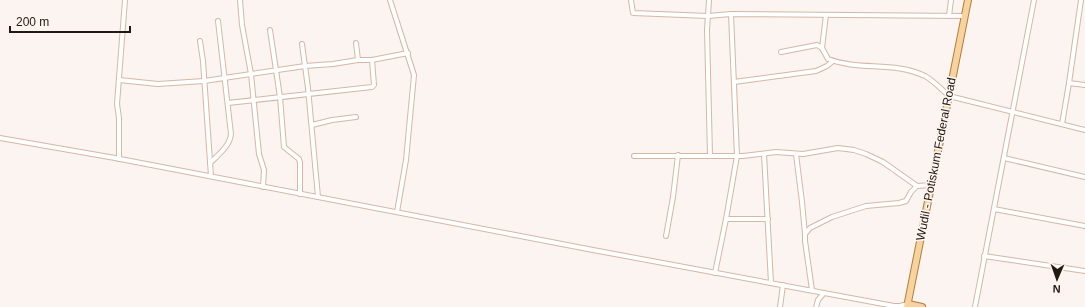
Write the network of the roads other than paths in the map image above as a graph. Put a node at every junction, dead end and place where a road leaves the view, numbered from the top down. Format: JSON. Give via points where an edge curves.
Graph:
{"nodes":[{"id":1,"x":125,"y":0,"type":"edge"},
{"id":2,"x":240,"y":0,"type":"edge"},
{"id":3,"x":390,"y":0,"type":"edge"},
{"id":4,"x":631,"y":0,"type":"edge"},
{"id":5,"x":709,"y":0,"type":"edge"},
{"id":6,"x":951,"y":0,"type":"edge"},
{"id":7,"x":968,"y":0,"type":"edge"},
{"id":8,"x":1034,"y":0,"type":"edge"},
{"id":9,"x":1081,"y":0,"type":"edge"},
{"id":10,"x":731,"y":14,"type":"junction"},
{"id":11,"x":826,"y":15,"type":"junction"},
{"id":12,"x":708,"y":16,"type":"junction"},
{"id":13,"x":948,"y":16,"type":"junction"},
{"id":14,"x":964,"y":16,"type":"junction"},
{"id":15,"x":218,"y":21,"type":"dead end"},
{"id":16,"x":270,"y":30,"type":"dead end"},
{"id":17,"x":200,"y":41,"type":"dead end"},
{"id":18,"x":356,"y":43,"type":"dead end"},
{"id":19,"x":302,"y":44,"type":"dead end"},
{"id":20,"x":822,"y":48,"type":"junction"},
{"id":21,"x":781,"y":52,"type":"dead end"},
{"id":22,"x":408,"y":54,"type":"junction"},
{"id":23,"x":358,"y":60,"type":"junction"},
{"id":24,"x":372,"y":60,"type":"junction"},
{"id":25,"x":833,"y":61,"type":"junction"},
{"id":26,"x":305,"y":66,"type":"junction"},
{"id":27,"x":276,"y":70,"type":"junction"},
{"id":28,"x":251,"y":74,"type":"junction"},
{"id":29,"x":225,"y":78,"type":"junction"},
{"id":30,"x":119,"y":80,"type":"junction"},
{"id":31,"x":204,"y":81,"type":"junction"},
{"id":32,"x":734,"y":82,"type":"junction"},
{"id":33,"x":1069,"y":83,"type":"junction"},
{"id":34,"x":1085,"y":85,"type":"edge"},
{"id":35,"x":308,"y":94,"type":"junction"},
{"id":36,"x":949,"y":96,"type":"junction"},
{"id":37,"x":280,"y":97,"type":"junction"},
{"id":38,"x":253,"y":101,"type":"junction"},
{"id":39,"x":228,"y":103,"type":"junction"},
{"id":40,"x":1013,"y":112,"type":"junction"},
{"id":41,"x":356,"y":117,"type":"dead end"},
{"id":42,"x":1062,"y":124,"type":"junction"},
{"id":43,"x":312,"y":125,"type":"junction"},
{"id":44,"x":1085,"y":130,"type":"edge"},
{"id":45,"x":0,"y":138,"type":"edge"},
{"id":46,"x":764,"y":154,"type":"junction"},
{"id":47,"x":796,"y":154,"type":"junction"},
{"id":48,"x":678,"y":155,"type":"junction"},
{"id":49,"x":634,"y":156,"type":"dead end"},
{"id":50,"x":710,"y":156,"type":"junction"},
{"id":51,"x":737,"y":156,"type":"junction"},
{"id":52,"x":1004,"y":158,"type":"junction"},
{"id":53,"x":119,"y":159,"type":"junction"},
{"id":54,"x":210,"y":163,"type":"junction"},
{"id":55,"x":211,"y":176,"type":"junction"},
{"id":56,"x":1085,"y":177,"type":"edge"},
{"id":57,"x":931,"y":185,"type":"junction"},
{"id":58,"x":263,"y":186,"type":"junction"},
{"id":59,"x":917,"y":186,"type":"junction"},
{"id":60,"x":300,"y":194,"type":"junction"},
{"id":61,"x":318,"y":197,"type":"junction"},
{"id":62,"x":994,"y":208,"type":"junction"},
{"id":63,"x":397,"y":212,"type":"junction"},
{"id":64,"x":726,"y":219,"type":"junction"},
{"id":65,"x":768,"y":219,"type":"junction"},
{"id":66,"x":1085,"y":226,"type":"edge"},
{"id":67,"x":804,"y":234,"type":"junction"},
{"id":68,"x":666,"y":236,"type":"dead end"},
{"id":69,"x":984,"y":256,"type":"junction"},
{"id":70,"x":1085,"y":271,"type":"edge"},
{"id":71,"x":715,"y":273,"type":"junction"},
{"id":72,"x":771,"y":283,"type":"junction"},
{"id":73,"x":783,"y":285,"type":"junction"},
{"id":74,"x":812,"y":290,"type":"junction"},
{"id":75,"x":824,"y":293,"type":"junction"},
{"id":76,"x":907,"y":305,"type":"edge"},
{"id":77,"x":780,"y":307,"type":"edge"},
{"id":78,"x":816,"y":307,"type":"edge"},
{"id":79,"x":922,"y":307,"type":"edge"},
{"id":80,"x":975,"y":307,"type":"edge"}],
"edges":[{"from":1,"to":30,"type":"street"},
{"from":2,"to":28,"type":"street"},
{"from":3,"to":22,"type":"street"},
{"from":4,"to":12,"type":"street","via":[[633,13]]},
{"from":5,"to":12,"type":"street"},
{"from":6,"to":13,"type":"street"},
{"from":7,"to":14,"type":"main road","name":"Wudil - Potiskum Federal Road"},
{"from":8,"to":40,"type":"street"},
{"from":9,"to":33,"type":"street"},
{"from":10,"to":11,"type":"street"},
{"from":10,"to":12,"type":"street"},
{"from":10,"to":32,"type":"street"},
{"from":11,"to":13,"type":"street"},
{"from":11,"to":20,"type":"street"},
{"from":12,"to":50,"type":"street"},
{"from":13,"to":14,"type":"street"},
{"from":14,"to":36,"type":"main road","name":"Wudil - Potiskum Federal Road"},
{"from":15,"to":29,"type":"street"},
{"from":16,"to":27,"type":"street"},
{"from":17,"to":31,"type":"street"},
{"from":18,"to":23,"type":"street"},
{"from":19,"to":26,"type":"street"},
{"from":20,"to":21,"type":"street","via":[[818,45]]},
{"from":20,"to":25,"type":"street","via":[[828,59]]},
{"from":22,"to":24,"type":"street"},
{"from":22,"to":63,"type":"street","via":[[414,75],[406,160]]},
{"from":23,"to":24,"type":"street"},
{"from":23,"to":26,"type":"street"},
{"from":24,"to":35,"type":"street","via":[[372,87]]},
{"from":25,"to":32,"type":"street","via":[[816,71]]},
{"from":25,"to":36,"type":"street","via":[[861,66],[897,67],[925,76]]},
{"from":26,"to":27,"type":"street"},
{"from":26,"to":35,"type":"street"},
{"from":27,"to":28,"type":"street"},
{"from":27,"to":37,"type":"street"},
{"from":28,"to":29,"type":"street"},
{"from":28,"to":38,"type":"street"},
{"from":29,"to":31,"type":"street"},
{"from":29,"to":39,"type":"street"},
{"from":30,"to":31,"type":"street","via":[[158,84]]},
{"from":30,"to":53,"type":"street"},
{"from":31,"to":54,"type":"street"},
{"from":32,"to":51,"type":"street"},
{"from":33,"to":34,"type":"street"},
{"from":33,"to":42,"type":"street"},
{"from":35,"to":37,"type":"street"},
{"from":35,"to":43,"type":"street"},
{"from":36,"to":40,"type":"street"},
{"from":36,"to":57,"type":"main road","name":"Wudil - Potiskum Federal Road"},
{"from":37,"to":38,"type":"street"},
{"from":37,"to":60,"type":"street","via":[[284,147],[299,159],[300,163]]},
{"from":38,"to":39,"type":"street"},
{"from":38,"to":58,"type":"street","via":[[259,154],[264,170]]},
{"from":39,"to":54,"type":"street","via":[[231,137]]},
{"from":40,"to":42,"type":"street"},
{"from":40,"to":52,"type":"street"},
{"from":41,"to":43,"type":"street"},
{"from":42,"to":44,"type":"street"},
{"from":43,"to":61,"type":"street"},
{"from":45,"to":53,"type":"street"},
{"from":46,"to":47,"type":"street"},
{"from":46,"to":51,"type":"street"},
{"from":46,"to":65,"type":"street"},
{"from":47,"to":59,"type":"street","via":[[811,154],[838,148],[854,150],[883,162]]},
{"from":47,"to":67,"type":"street"},
{"from":48,"to":49,"type":"street"},
{"from":48,"to":50,"type":"street"},
{"from":48,"to":68,"type":"street"},
{"from":50,"to":51,"type":"street"},
{"from":51,"to":64,"type":"street"},
{"from":52,"to":56,"type":"street"},
{"from":52,"to":62,"type":"street"},
{"from":53,"to":55,"type":"street"},
{"from":54,"to":55,"type":"street"},
{"from":55,"to":58,"type":"street"},
{"from":57,"to":59,"type":"street"},
{"from":57,"to":76,"type":"main road","name":"Wudil - Potiskum Federal Road"},
{"from":58,"to":60,"type":"street"},
{"from":59,"to":67,"type":"street","via":[[906,201],[866,206],[832,217],[810,228]]},
{"from":60,"to":61,"type":"street"},
{"from":61,"to":63,"type":"street"},
{"from":62,"to":66,"type":"street"},
{"from":62,"to":69,"type":"street"},
{"from":63,"to":71,"type":"street"},
{"from":64,"to":65,"type":"street"},
{"from":64,"to":71,"type":"street"},
{"from":65,"to":72,"type":"street"},
{"from":67,"to":74,"type":"street"},
{"from":69,"to":70,"type":"street"},
{"from":69,"to":80,"type":"street"},
{"from":71,"to":72,"type":"street"},
{"from":72,"to":73,"type":"street"},
{"from":73,"to":74,"type":"street"},
{"from":73,"to":77,"type":"street"},
{"from":74,"to":75,"type":"street"},
{"from":75,"to":76,"type":"street","via":[[894,306]]},
{"from":75,"to":78,"type":"street"},
{"from":76,"to":79,"type":"main road"}]}
